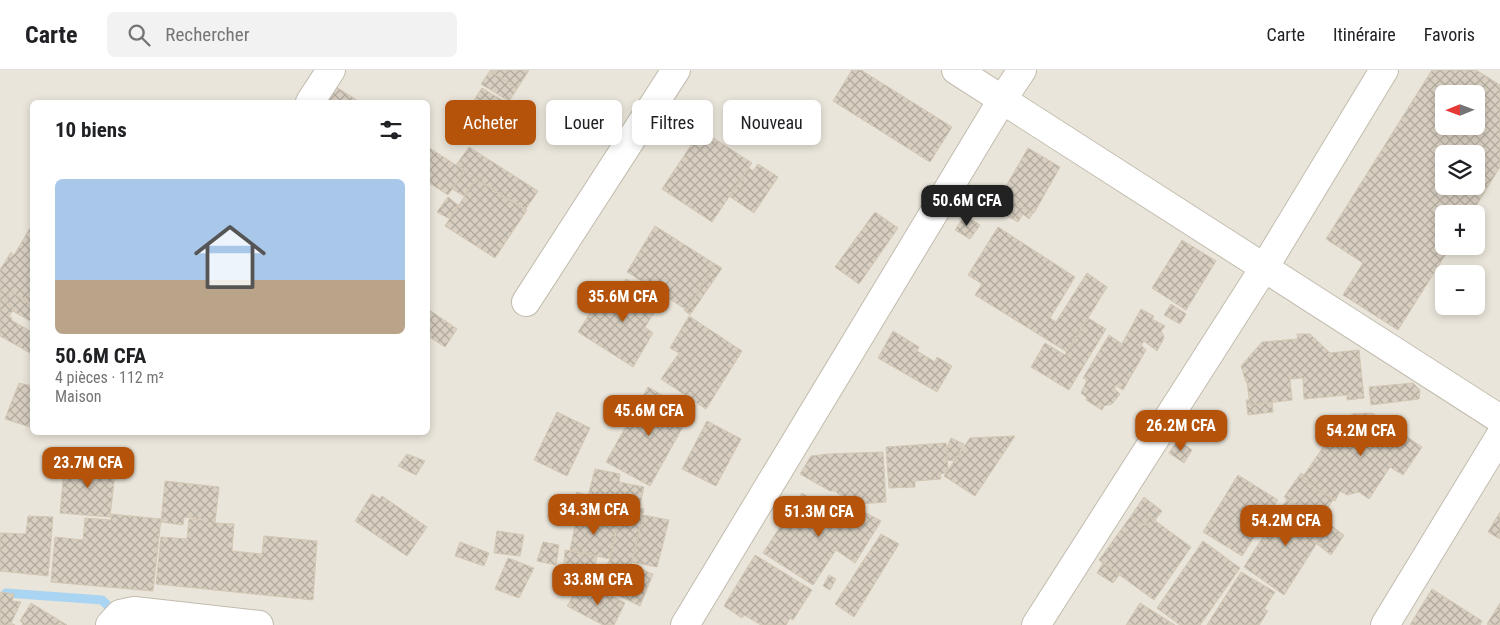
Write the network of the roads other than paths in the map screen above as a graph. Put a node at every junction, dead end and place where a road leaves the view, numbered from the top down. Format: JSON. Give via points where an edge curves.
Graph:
{"nodes":[{"id":1,"x":331,"y":70,"type":"edge"},
{"id":2,"x":676,"y":70,"type":"edge"},
{"id":3,"x":956,"y":70,"type":"edge"},
{"id":4,"x":1022,"y":70,"type":"edge"},
{"id":5,"x":1384,"y":70,"type":"edge"},
{"id":6,"x":311,"y":100,"type":"edge"},
{"id":7,"x":1002,"y":100,"type":"junction"},
{"id":8,"x":1264,"y":268,"type":"junction"},
{"id":9,"x":526,"y":302,"type":"dead end"},
{"id":10,"x":1500,"y":419,"type":"edge"},
{"id":11,"x":1500,"y":436,"type":"edge"},
{"id":12,"x":110,"y":625,"type":"edge"},
{"id":13,"x":259,"y":625,"type":"edge"},
{"id":14,"x":685,"y":625,"type":"edge"},
{"id":15,"x":1036,"y":625,"type":"edge"},
{"id":16,"x":1385,"y":625,"type":"edge"}],
"edges":[{"from":1,"to":6,"type":"street"},
{"from":2,"to":9,"type":"street"},
{"from":3,"to":7,"type":"street"},
{"from":4,"to":7,"type":"street"},
{"from":5,"to":8,"type":"street"},
{"from":7,"to":8,"type":"street"},
{"from":7,"to":14,"type":"street"},
{"from":8,"to":10,"type":"street"},
{"from":8,"to":15,"type":"street"},
{"from":11,"to":16,"type":"street"},
{"from":12,"to":13,"type":"street","via":[[120,614],[134,611]]}]}
